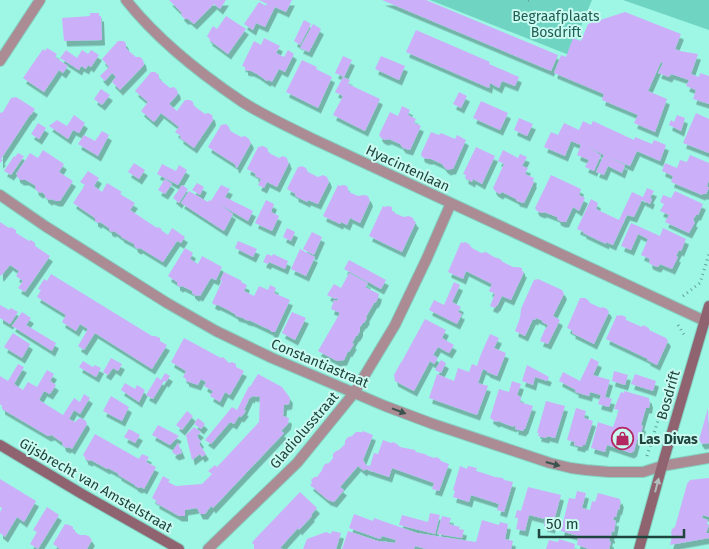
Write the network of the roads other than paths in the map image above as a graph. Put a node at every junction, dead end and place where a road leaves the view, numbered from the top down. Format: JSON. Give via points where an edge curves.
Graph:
{"nodes":[{"id":1,"x":40,"y":0,"type":"edge"},
{"id":2,"x":126,"y":0,"type":"edge"},
{"id":3,"x":0,"y":61,"type":"edge"},
{"id":4,"x":0,"y":195,"type":"edge"},
{"id":5,"x":451,"y":203,"type":"junction"},
{"id":6,"x":709,"y":306,"type":"edge"},
{"id":7,"x":704,"y":321,"type":"junction"},
{"id":8,"x":354,"y":393,"type":"junction"},
{"id":9,"x":0,"y":445,"type":"edge"},
{"id":10,"x":709,"y":458,"type":"edge"},
{"id":11,"x":662,"y":466,"type":"junction"},
{"id":12,"x":179,"y":549,"type":"edge"},
{"id":13,"x":208,"y":549,"type":"edge"},
{"id":14,"x":639,"y":549,"type":"edge"}],
"edges":[{"from":1,"to":3,"type":"street"},
{"from":2,"to":5,"type":"street","name":"Hyacintenlaan","via":[[172,47],[242,102]]},
{"from":4,"to":8,"type":"street","name":"Constantiastraat","via":[[216,331]]},
{"from":5,"to":7,"type":"street","name":"Hyacintenlaan"},
{"from":5,"to":8,"type":"street","name":"Gladiolusstraat","via":[[395,325]]},
{"from":6,"to":7,"type":"street","name":"Bosdrift"},
{"from":7,"to":11,"type":"street","name":"Bosdrift"},
{"from":8,"to":11,"type":"street","name":"Constantiastraat","one_way":true,"via":[[433,424],[571,468],[644,472]]},
{"from":8,"to":13,"type":"street","name":"Gladiolusstraat","via":[[297,463]]},
{"from":9,"to":12,"type":"street","name":"Gijsbrecht van Amstelstraat"},
{"from":10,"to":11,"type":"street","name":"Constantiastraat"},
{"from":14,"to":11,"type":"street","name":"Bosdrift","one_way":true}]}
